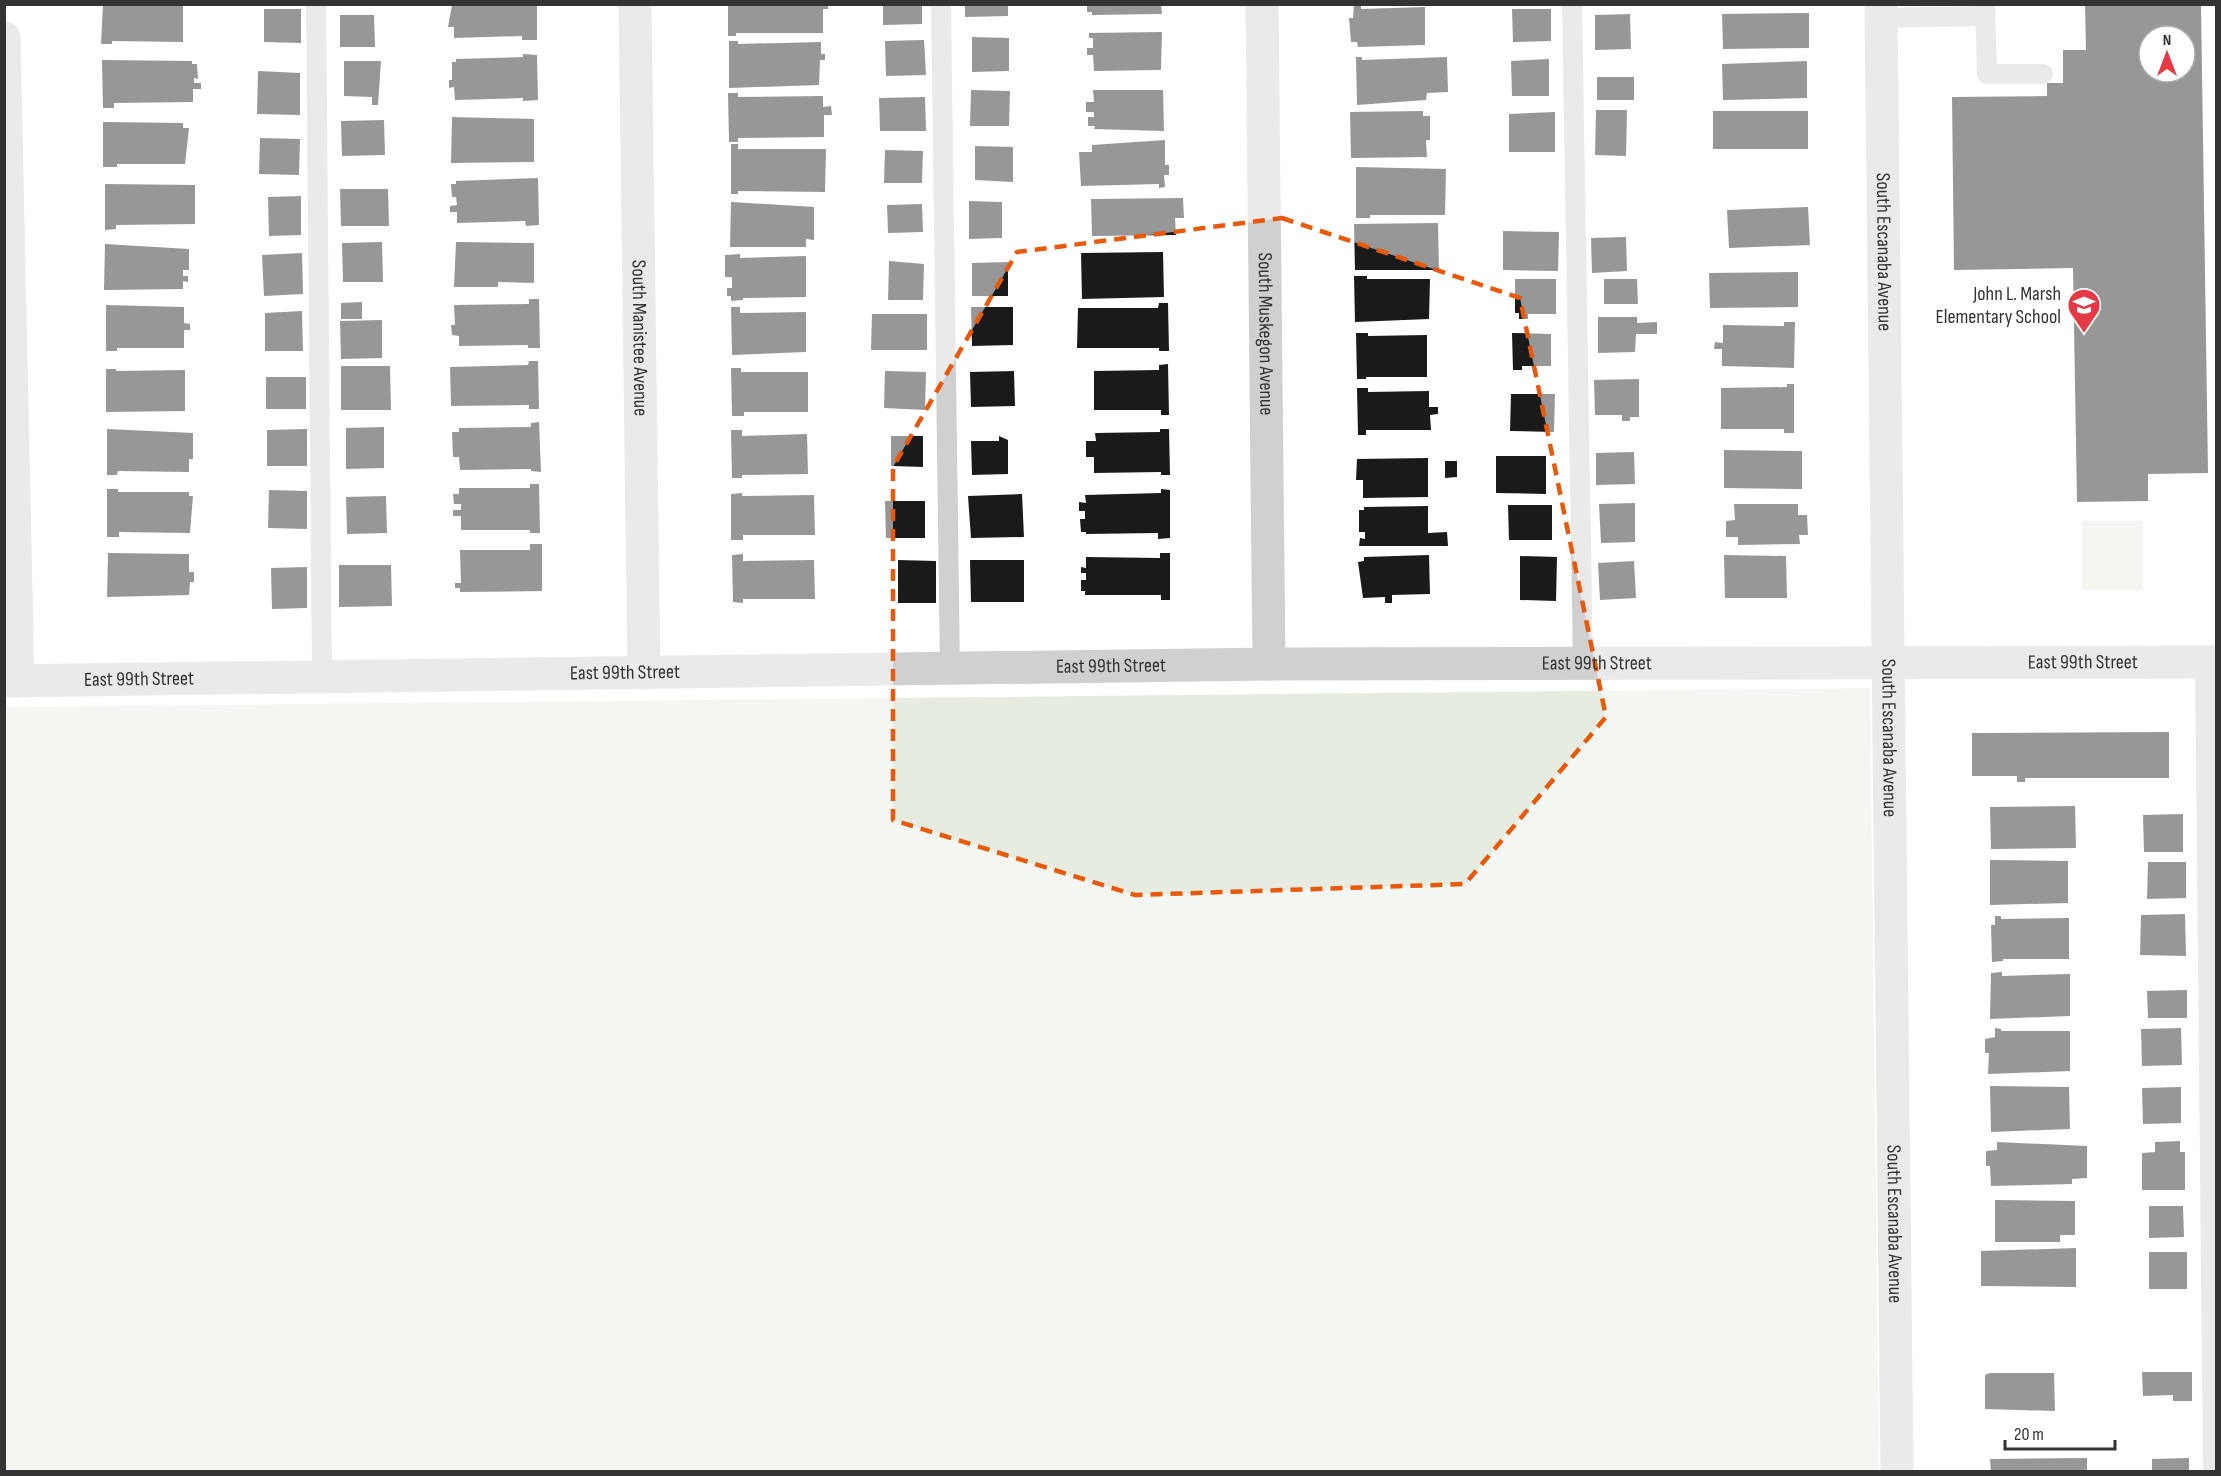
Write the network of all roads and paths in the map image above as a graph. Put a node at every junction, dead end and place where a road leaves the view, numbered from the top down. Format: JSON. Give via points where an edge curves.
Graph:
{"nodes":[{"id":1,"x":316,"y":4,"type":"edge"},
{"id":2,"x":635,"y":4,"type":"edge"},
{"id":3,"x":941,"y":4,"type":"edge"},
{"id":4,"x":1262,"y":4,"type":"edge"},
{"id":5,"x":1572,"y":4,"type":"edge"},
{"id":6,"x":1985,"y":10,"type":"edge"},
{"id":7,"x":1881,"y":11,"type":"edge"},
{"id":8,"x":4,"y":38,"type":"edge"},
{"id":9,"x":2043,"y":74,"type":"dead end"},
{"id":10,"x":2211,"y":662,"type":"edge"},
{"id":11,"x":1888,"y":663,"type":"junction"},
{"id":12,"x":1269,"y":664,"type":"junction"},
{"id":13,"x":1583,"y":664,"type":"junction"},
{"id":14,"x":950,"y":669,"type":"junction"},
{"id":15,"x":644,"y":674,"type":"junction"},
{"id":16,"x":322,"y":678,"type":"junction"},
{"id":17,"x":11,"y":681,"type":"edge"},
{"id":18,"x":1897,"y":1472,"type":"edge"},
{"id":19,"x":2213,"y":1472,"type":"edge"}],
"edges":[{"from":1,"to":16,"type":"lane"},
{"from":2,"to":15,"type":"street","name":"South Manistee Avenue"},
{"from":3,"to":14,"type":"lane"},
{"from":4,"to":12,"type":"street","name":"South Muskegon Avenue"},
{"from":5,"to":13,"type":"lane"},
{"from":6,"to":7,"type":"lane"},
{"from":6,"to":9,"type":"lane","via":[[1987,74]]},
{"from":7,"to":11,"type":"street","name":"South Escanaba Avenue"},
{"from":8,"to":17,"type":"street"},
{"from":10,"to":11,"type":"street","name":"East 99th Street"},
{"from":10,"to":19,"type":"lane"},
{"from":11,"to":13,"type":"street","name":"East 99th Street"},
{"from":11,"to":18,"type":"street","name":"South Escanaba Avenue"},
{"from":12,"to":13,"type":"street","name":"East 99th Street"},
{"from":12,"to":14,"type":"street","name":"East 99th Street"},
{"from":14,"to":15,"type":"street","name":"East 99th Street"},
{"from":15,"to":16,"type":"street","name":"East 99th Street"},
{"from":16,"to":17,"type":"street","name":"East 99th Street"}]}
